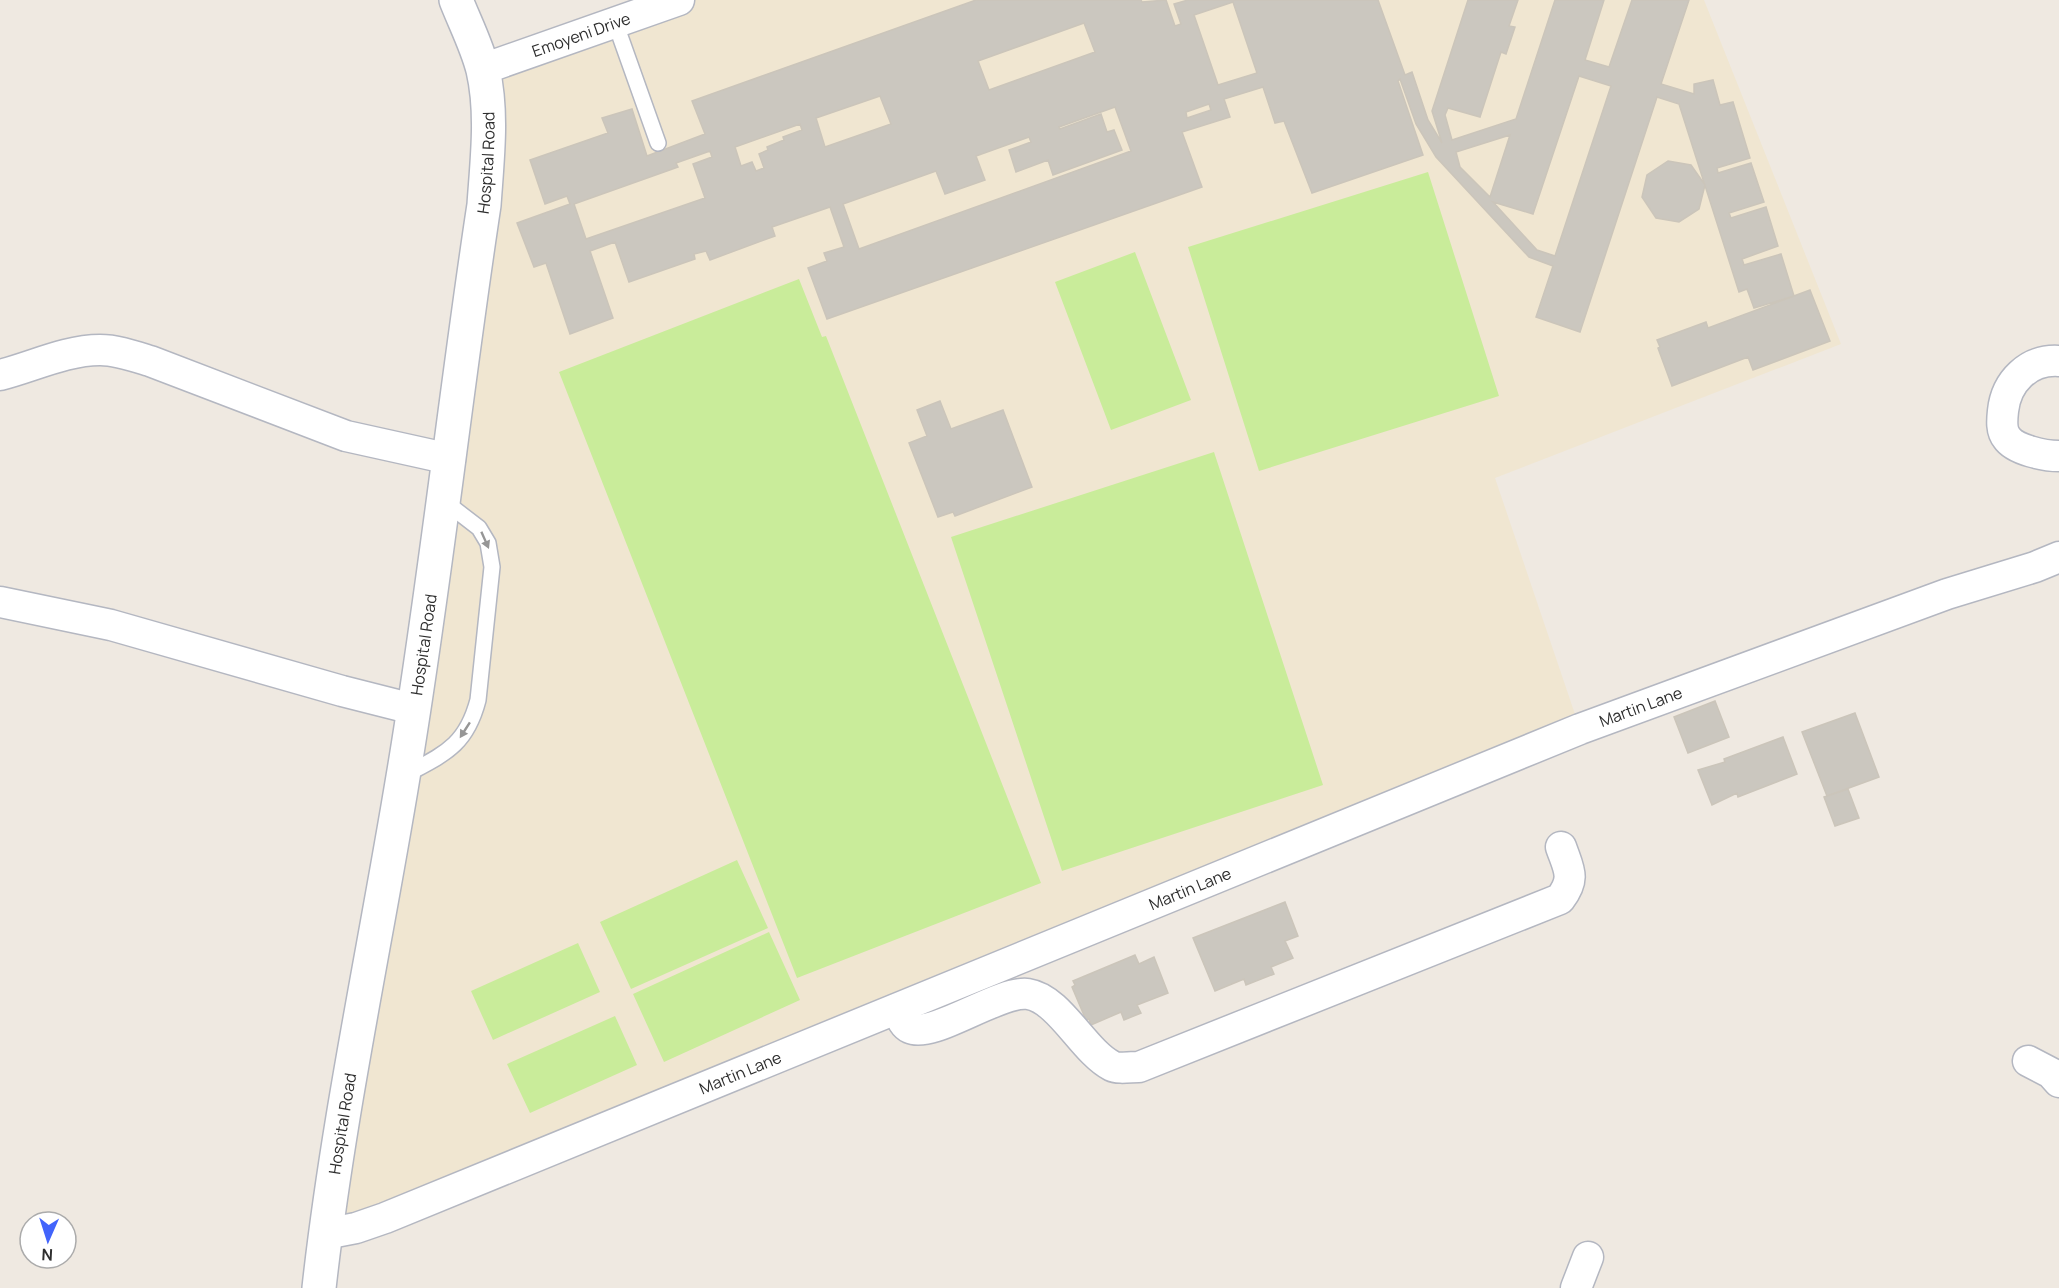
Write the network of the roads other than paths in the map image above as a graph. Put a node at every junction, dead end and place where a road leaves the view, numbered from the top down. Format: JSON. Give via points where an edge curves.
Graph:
{"nodes":[{"id":1,"x":456,"y":0,"type":"edge"},
{"id":2,"x":679,"y":0,"type":"edge"},
{"id":3,"x":615,"y":22,"type":"junction"},
{"id":4,"x":483,"y":69,"type":"junction"},
{"id":5,"x":658,"y":143,"type":"dead end"},
{"id":6,"x":2059,"y":361,"type":"edge"},
{"id":7,"x":0,"y":375,"type":"edge"},
{"id":8,"x":2059,"y":456,"type":"edge"},
{"id":9,"x":450,"y":459,"type":"junction"},
{"id":10,"x":444,"y":501,"type":"junction"},
{"id":11,"x":2059,"y":557,"type":"edge"},
{"id":12,"x":0,"y":602,"type":"edge"},
{"id":13,"x":413,"y":709,"type":"junction"},
{"id":14,"x":403,"y":776,"type":"junction"},
{"id":15,"x":1562,"y":847,"type":"dead end"},
{"id":16,"x":897,"y":1009,"type":"junction"},
{"id":17,"x":2028,"y":1061,"type":"dead end"},
{"id":18,"x":2059,"y":1082,"type":"edge"},
{"id":19,"x":325,"y":1234,"type":"junction"},
{"id":20,"x":1588,"y":1257,"type":"dead end"},
{"id":21,"x":319,"y":1288,"type":"edge"},
{"id":22,"x":1576,"y":1288,"type":"edge"}],
"edges":[{"from":1,"to":4,"type":"street","name":"Hospital Road"},
{"from":2,"to":3,"type":"street","name":"Emoyeni Drive"},
{"from":3,"to":4,"type":"street","name":"Emoyeni Drive"},
{"from":3,"to":5,"type":"lane"},
{"from":4,"to":9,"type":"street","name":"Hospital Road","via":[[488,105],[484,205]]},
{"from":6,"to":8,"type":"street","via":[[2037,364],[2010,384],[2001,424],[2007,439],[2017,446]]},
{"from":7,"to":9,"type":"street","via":[[82,351],[124,353],[346,436]]},
{"from":9,"to":10,"type":"street","name":"Hospital Road"},
{"from":10,"to":13,"type":"street","name":"Hospital Road"},
{"from":10,"to":14,"type":"lane","one_way":true,"via":[[479,528],[488,543],[492,567],[478,700],[473,718],[453,747]]},
{"from":11,"to":16,"type":"street","name":"Martin Lane","via":[[1947,594],[1580,729]]},
{"from":12,"to":13,"type":"street","via":[[111,626]]},
{"from":13,"to":14,"type":"street","name":"Hospital Road"},
{"from":14,"to":19,"type":"street","name":"Hospital Road"},
{"from":15,"to":16,"type":"street","via":[[1571,876],[1560,899],[1139,1067],[1113,1067],[1048,1004],[1029,994],[1012,996],[920,1030],[904,1024]]},
{"from":16,"to":19,"type":"street","name":"Martin Lane","via":[[386,1218]]},
{"from":17,"to":18,"type":"street"},
{"from":19,"to":21,"type":"street","name":"Hospital Road"},
{"from":20,"to":22,"type":"street"}]}
